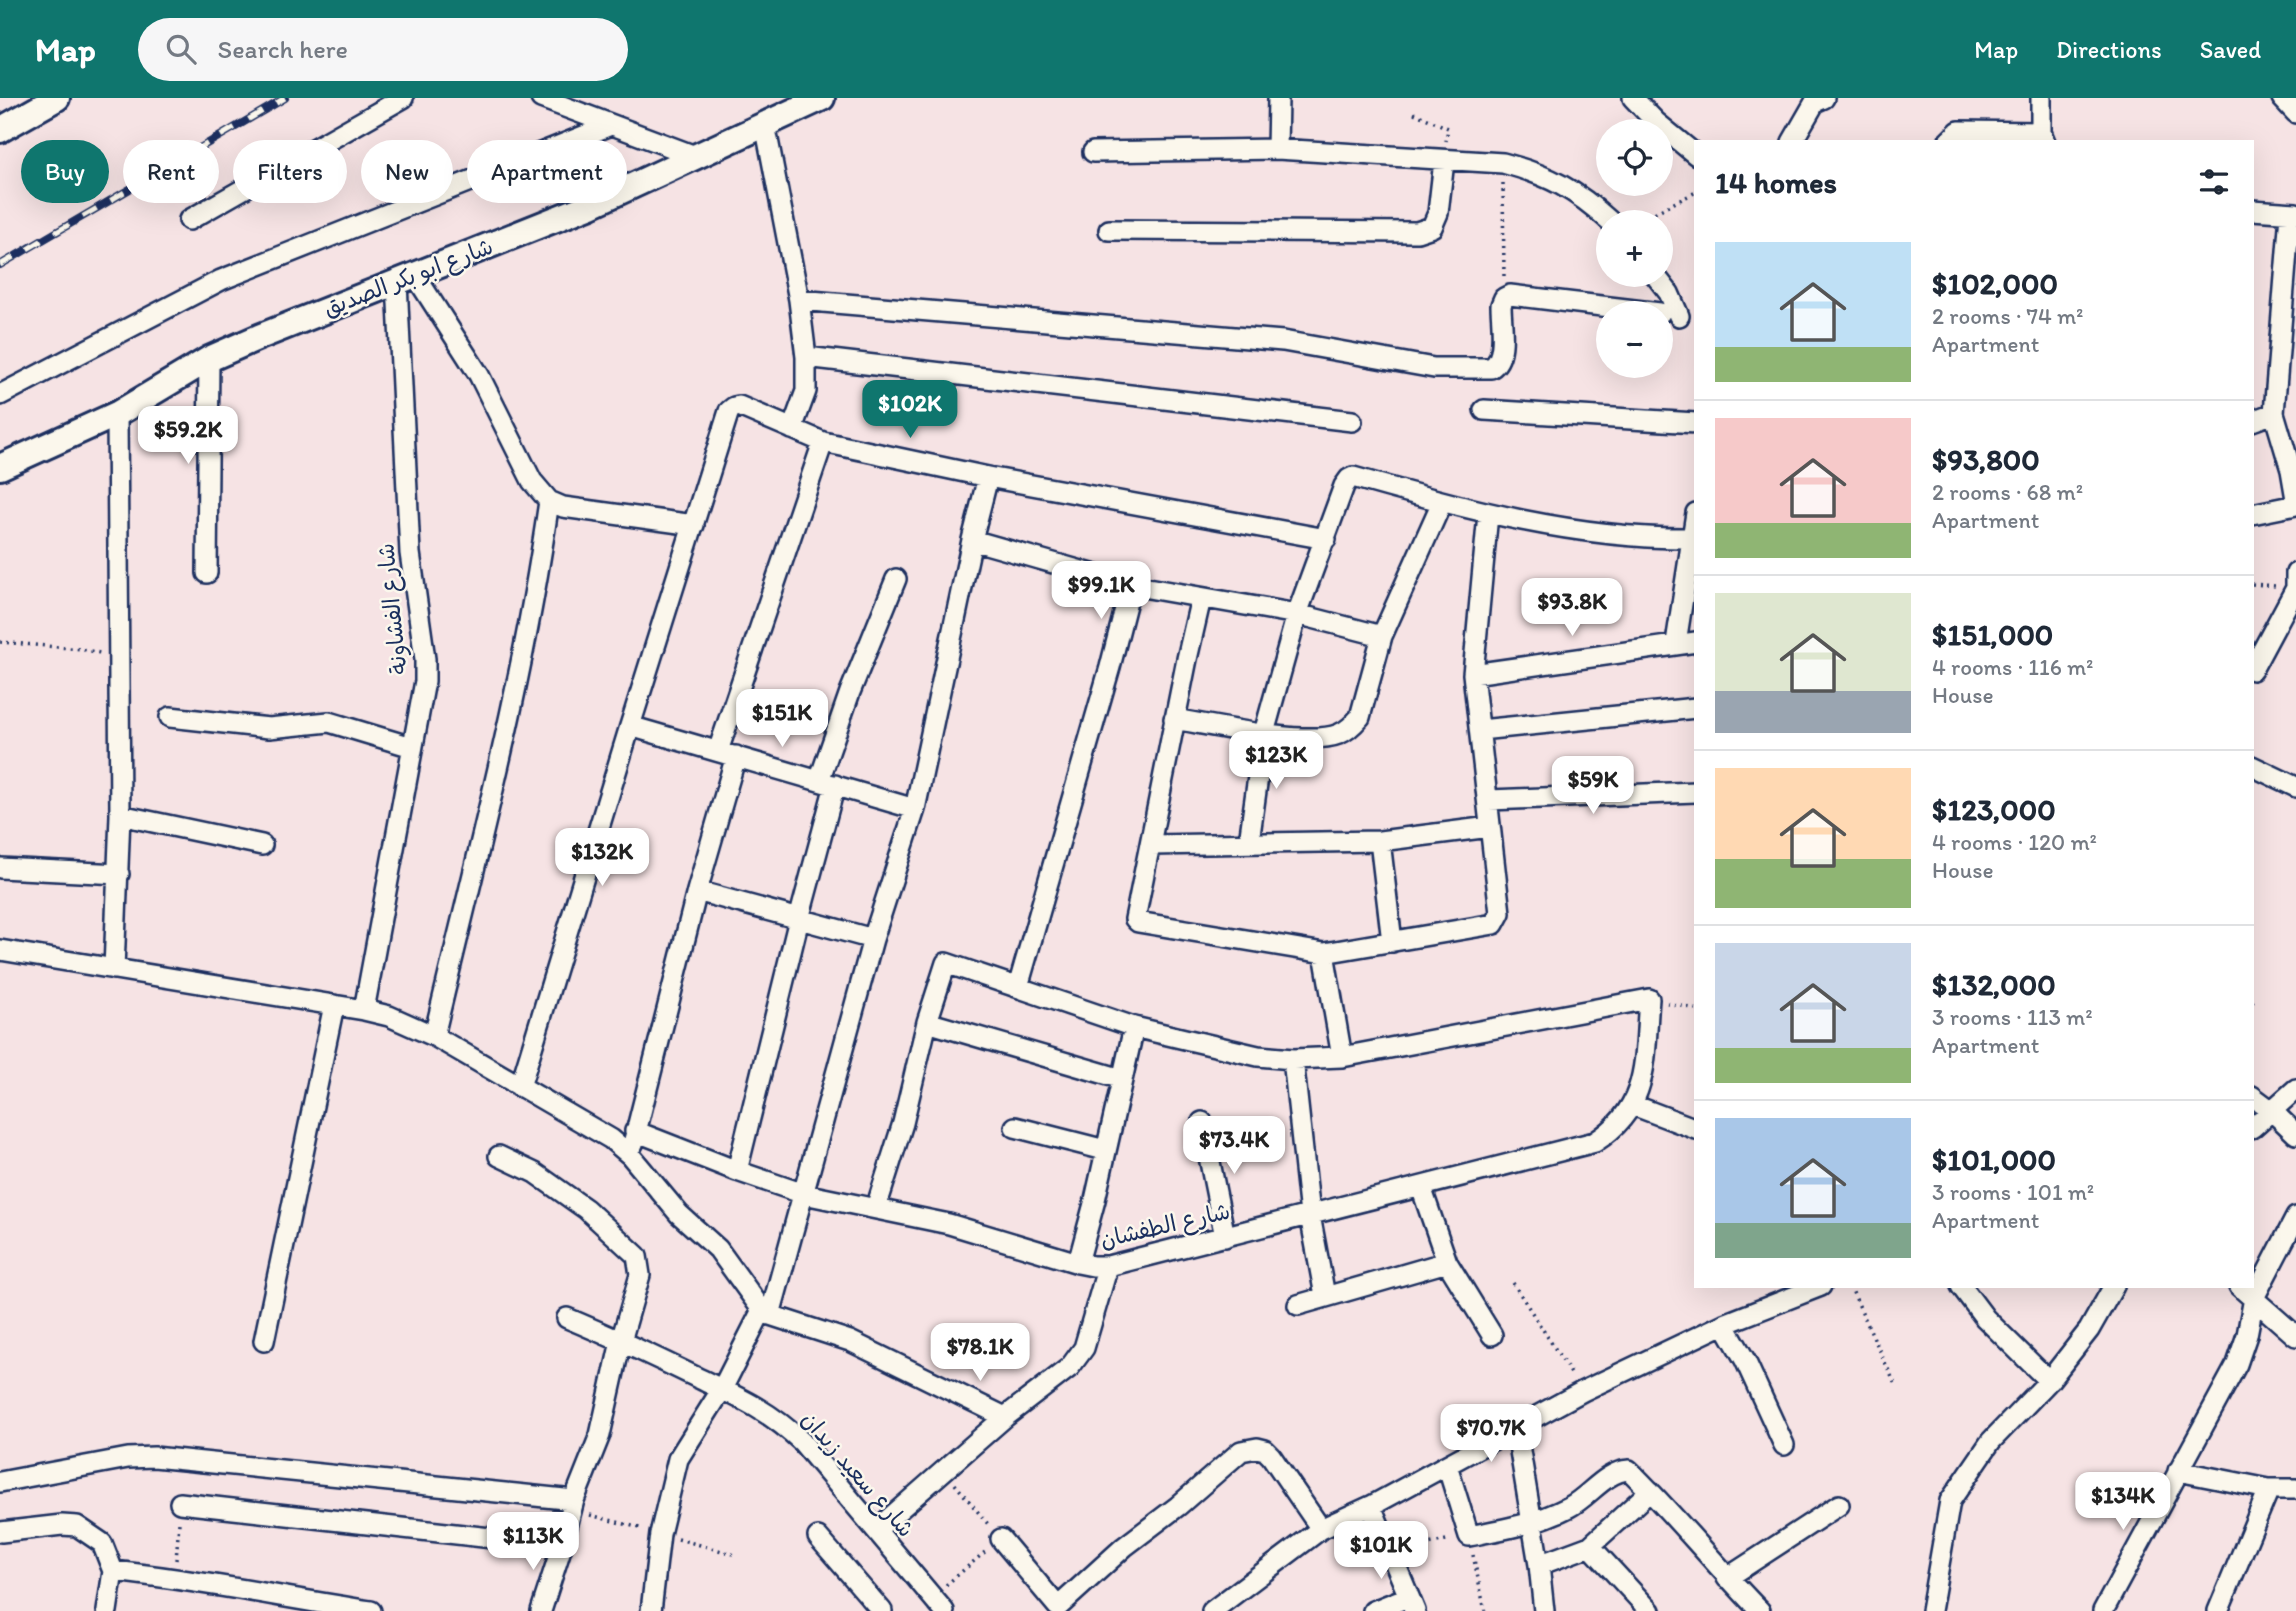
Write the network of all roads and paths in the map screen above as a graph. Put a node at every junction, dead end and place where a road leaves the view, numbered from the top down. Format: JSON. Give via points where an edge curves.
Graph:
{"nodes":[{"id":1,"x":57,"y":98,"type":"edge"},
{"id":2,"x":403,"y":98,"type":"edge"},
{"id":3,"x":541,"y":98,"type":"edge"},
{"id":4,"x":822,"y":98,"type":"edge"},
{"id":5,"x":1278,"y":98,"type":"edge"},
{"id":6,"x":1633,"y":98,"type":"edge"},
{"id":7,"x":2041,"y":98,"type":"edge"},
{"id":8,"x":2283,"y":98,"type":"edge"},
{"id":9,"x":1818,"y":99,"type":"edge"},
{"id":10,"x":30,"y":105,"type":"edge"},
{"id":11,"x":1414,"y":113,"type":"dead end"},
{"id":12,"x":2296,"y":113,"type":"edge"},
{"id":13,"x":765,"y":124,"type":"junction"},
{"id":14,"x":611,"y":125,"type":"junction"},
{"id":15,"x":0,"y":130,"type":"edge"},
{"id":16,"x":2043,"y":137,"type":"edge"},
{"id":17,"x":1792,"y":140,"type":"edge"},
{"id":18,"x":1950,"y":140,"type":"edge"},
{"id":19,"x":1277,"y":149,"type":"junction"},
{"id":20,"x":1093,"y":152,"type":"dead end"},
{"id":21,"x":1694,"y":153,"type":"edge"},
{"id":22,"x":695,"y":156,"type":"junction"},
{"id":23,"x":1444,"y":161,"type":"junction"},
{"id":24,"x":1503,"y":163,"type":"junction"},
{"id":25,"x":1694,"y":193,"type":"edge"},
{"id":26,"x":1598,"y":210,"type":"edge"},
{"id":27,"x":1660,"y":210,"type":"edge"},
{"id":28,"x":2254,"y":210,"type":"edge"},
{"id":29,"x":2293,"y":213,"type":"edge"},
{"id":30,"x":189,"y":220,"type":"dead end"},
{"id":31,"x":1109,"y":230,"type":"dead end"},
{"id":32,"x":406,"y":279,"type":"junction"},
{"id":33,"x":1664,"y":287,"type":"edge"},
{"id":34,"x":1504,"y":298,"type":"junction"},
{"id":35,"x":799,"y":300,"type":"junction"},
{"id":36,"x":1674,"y":315,"type":"edge"},
{"id":37,"x":806,"y":357,"type":"junction"},
{"id":38,"x":209,"y":359,"type":"junction"},
{"id":39,"x":0,"y":395,"type":"edge"},
{"id":40,"x":1484,"y":410,"type":"dead end"},
{"id":41,"x":2274,"y":413,"type":"junction"},
{"id":42,"x":117,"y":414,"type":"junction"},
{"id":43,"x":2254,"y":420,"type":"edge"},
{"id":44,"x":1352,"y":421,"type":"dead end"},
{"id":45,"x":1694,"y":423,"type":"edge"},
{"id":46,"x":792,"y":429,"type":"junction"},
{"id":47,"x":823,"y":442,"type":"junction"},
{"id":48,"x":0,"y":467,"type":"edge"},
{"id":49,"x":2294,"y":468,"type":"edge"},
{"id":50,"x":988,"y":477,"type":"junction"},
{"id":51,"x":2296,"y":499,"type":"edge"},
{"id":52,"x":549,"y":501,"type":"junction"},
{"id":53,"x":1442,"y":502,"type":"junction"},
{"id":54,"x":2296,"y":505,"type":"edge"},
{"id":55,"x":1488,"y":514,"type":"junction"},
{"id":56,"x":2254,"y":514,"type":"edge"},
{"id":57,"x":694,"y":525,"type":"junction"},
{"id":58,"x":1326,"y":538,"type":"junction"},
{"id":59,"x":1694,"y":538,"type":"edge"},
{"id":60,"x":972,"y":540,"type":"junction"},
{"id":61,"x":207,"y":573,"type":"dead end"},
{"id":62,"x":2296,"y":573,"type":"edge"},
{"id":63,"x":896,"y":579,"type":"dead end"},
{"id":64,"x":1131,"y":585,"type":"junction"},
{"id":65,"x":2296,"y":588,"type":"edge"},
{"id":66,"x":1201,"y":598,"type":"junction"},
{"id":67,"x":1297,"y":614,"type":"junction"},
{"id":68,"x":1382,"y":636,"type":"junction"},
{"id":69,"x":0,"y":642,"type":"edge"},
{"id":70,"x":1686,"y":643,"type":"edge"},
{"id":71,"x":119,"y":657,"type":"junction"},
{"id":72,"x":2254,"y":666,"type":"edge"},
{"id":73,"x":1473,"y":674,"type":"junction"},
{"id":74,"x":1694,"y":708,"type":"edge"},
{"id":75,"x":170,"y":717,"type":"dead end"},
{"id":76,"x":1174,"y":719,"type":"junction"},
{"id":77,"x":630,"y":726,"type":"junction"},
{"id":78,"x":1480,"y":730,"type":"junction"},
{"id":79,"x":1264,"y":733,"type":"junction"},
{"id":80,"x":412,"y":747,"type":"junction"},
{"id":81,"x":727,"y":754,"type":"junction"},
{"id":82,"x":2254,"y":767,"type":"edge"},
{"id":83,"x":827,"y":783,"type":"junction"},
{"id":84,"x":2296,"y":787,"type":"edge"},
{"id":85,"x":1694,"y":792,"type":"edge"},
{"id":86,"x":1489,"y":800,"type":"junction"},
{"id":87,"x":915,"y":809,"type":"junction"},
{"id":88,"x":120,"y":815,"type":"junction"},
{"id":89,"x":1490,"y":827,"type":"junction"},
{"id":90,"x":1380,"y":841,"type":"junction"},
{"id":91,"x":1249,"y":842,"type":"junction"},
{"id":92,"x":262,"y":845,"type":"dead end"},
{"id":93,"x":1151,"y":845,"type":"junction"},
{"id":94,"x":0,"y":868,"type":"edge"},
{"id":95,"x":119,"y":874,"type":"junction"},
{"id":96,"x":697,"y":891,"type":"junction"},
{"id":97,"x":799,"y":919,"type":"junction"},
{"id":98,"x":873,"y":939,"type":"junction"},
{"id":99,"x":1392,"y":942,"type":"junction"},
{"id":100,"x":0,"y":950,"type":"edge"},
{"id":101,"x":1324,"y":953,"type":"junction"},
{"id":102,"x":114,"y":968,"type":"junction"},
{"id":103,"x":1018,"y":987,"type":"junction"},
{"id":104,"x":1649,"y":999,"type":"junction"},
{"id":105,"x":334,"y":1005,"type":"junction"},
{"id":106,"x":1694,"y":1009,"type":"edge"},
{"id":107,"x":365,"y":1010,"type":"junction"},
{"id":108,"x":927,"y":1022,"type":"junction"},
{"id":109,"x":1134,"y":1027,"type":"junction"},
{"id":110,"x":434,"y":1036,"type":"junction"},
{"id":111,"x":1342,"y":1057,"type":"junction"},
{"id":112,"x":1293,"y":1059,"type":"junction"},
{"id":113,"x":1122,"y":1079,"type":"junction"},
{"id":114,"x":520,"y":1087,"type":"junction"},
{"id":115,"x":2296,"y":1088,"type":"edge"},
{"id":116,"x":2254,"y":1098,"type":"edge"},
{"id":117,"x":1633,"y":1105,"type":"junction"},
{"id":118,"x":2272,"y":1111,"type":"junction"},
{"id":119,"x":1202,"y":1122,"type":"dead end"},
{"id":120,"x":2254,"y":1126,"type":"edge"},
{"id":121,"x":1015,"y":1127,"type":"dead end"},
{"id":122,"x":1694,"y":1128,"type":"edge"},
{"id":123,"x":635,"y":1131,"type":"junction"},
{"id":124,"x":2296,"y":1134,"type":"edge"},
{"id":125,"x":1105,"y":1150,"type":"junction"},
{"id":126,"x":630,"y":1155,"type":"junction"},
{"id":127,"x":499,"y":1156,"type":"dead end"},
{"id":128,"x":737,"y":1171,"type":"junction"},
{"id":129,"x":1421,"y":1187,"type":"junction"},
{"id":130,"x":804,"y":1194,"type":"junction"},
{"id":131,"x":876,"y":1208,"type":"junction"},
{"id":132,"x":1310,"y":1215,"type":"junction"},
{"id":133,"x":2296,"y":1217,"type":"edge"},
{"id":134,"x":1226,"y":1237,"type":"junction"},
{"id":135,"x":1447,"y":1262,"type":"junction"},
{"id":136,"x":1077,"y":1263,"type":"junction"},
{"id":137,"x":1108,"y":1266,"type":"junction"},
{"id":138,"x":2254,"y":1281,"type":"edge"},
{"id":139,"x":1513,"y":1283,"type":"dead end"},
{"id":140,"x":1816,"y":1288,"type":"edge"},
{"id":141,"x":1851,"y":1288,"type":"edge"},
{"id":142,"x":1962,"y":1288,"type":"edge"},
{"id":143,"x":2113,"y":1288,"type":"edge"},
{"id":144,"x":2247,"y":1292,"type":"edge"},
{"id":145,"x":1325,"y":1296,"type":"junction"},
{"id":146,"x":1298,"y":1305,"type":"dead end"},
{"id":147,"x":766,"y":1312,"type":"junction"},
{"id":148,"x":566,"y":1318,"type":"dead end"},
{"id":149,"x":1724,"y":1324,"type":"junction"},
{"id":150,"x":1492,"y":1335,"type":"dead end"},
{"id":151,"x":2296,"y":1336,"type":"edge"},
{"id":152,"x":621,"y":1340,"type":"junction"},
{"id":153,"x":264,"y":1341,"type":"dead end"},
{"id":154,"x":2049,"y":1381,"type":"junction"},
{"id":155,"x":1895,"y":1384,"type":"dead end"},
{"id":156,"x":722,"y":1389,"type":"junction"},
{"id":157,"x":1583,"y":1391,"type":"junction"},
{"id":158,"x":1005,"y":1417,"type":"junction"},
{"id":159,"x":1516,"y":1427,"type":"junction"},
{"id":160,"x":1784,"y":1445,"type":"dead end"},
{"id":161,"x":1447,"y":1465,"type":"junction"},
{"id":162,"x":2178,"y":1471,"type":"junction"},
{"id":163,"x":944,"y":1472,"type":"junction"},
{"id":164,"x":0,"y":1482,"type":"edge"},
{"id":165,"x":2270,"y":1489,"type":"junction"},
{"id":166,"x":2296,"y":1489,"type":"edge"},
{"id":167,"x":1650,"y":1491,"type":"junction"},
{"id":168,"x":180,"y":1503,"type":"joint"},
{"id":169,"x":573,"y":1505,"type":"junction"},
{"id":170,"x":1839,"y":1505,"type":"dead end"},
{"id":171,"x":1371,"y":1506,"type":"junction"},
{"id":172,"x":1532,"y":1524,"type":"junction"},
{"id":173,"x":876,"y":1530,"type":"junction"},
{"id":174,"x":1321,"y":1530,"type":"junction"},
{"id":175,"x":1,"y":1532,"type":"edge"},
{"id":176,"x":660,"y":1534,"type":"junction"},
{"id":177,"x":1469,"y":1536,"type":"junction"},
{"id":178,"x":818,"y":1537,"type":"dead end"},
{"id":179,"x":1001,"y":1539,"type":"junction"},
{"id":180,"x":562,"y":1546,"type":"junction"},
{"id":181,"x":1590,"y":1546,"type":"junction"},
{"id":182,"x":1391,"y":1552,"type":"junction"},
{"id":183,"x":733,"y":1554,"type":"dead end"},
{"id":184,"x":1539,"y":1565,"type":"junction"},
{"id":185,"x":113,"y":1571,"type":"junction"},
{"id":186,"x":175,"y":1577,"type":"junction"},
{"id":187,"x":1727,"y":1578,"type":"junction"},
{"id":188,"x":258,"y":1602,"type":"edge"},
{"id":189,"x":938,"y":1604,"type":"edge"},
{"id":190,"x":1412,"y":1604,"type":"edge"},
{"id":191,"x":107,"y":1611,"type":"edge"},
{"id":192,"x":372,"y":1611,"type":"edge"},
{"id":193,"x":541,"y":1611,"type":"edge"},
{"id":194,"x":651,"y":1611,"type":"edge"},
{"id":195,"x":882,"y":1611,"type":"edge"},
{"id":196,"x":1212,"y":1611,"type":"edge"},
{"id":197,"x":1373,"y":1611,"type":"edge"},
{"id":198,"x":1485,"y":1611,"type":"edge"},
{"id":199,"x":1544,"y":1611,"type":"edge"},
{"id":200,"x":1650,"y":1611,"type":"edge"},
{"id":201,"x":1760,"y":1611,"type":"edge"},
{"id":202,"x":1931,"y":1611,"type":"edge"},
{"id":203,"x":2103,"y":1611,"type":"edge"},
{"id":204,"x":2218,"y":1611,"type":"edge"}],
"edges":[{"from":1,"to":10,"type":"street"},
{"from":2,"to":30,"type":"street"},
{"from":3,"to":14,"type":"street"},
{"from":4,"to":13,"type":"street","name":"شارع ابو بكر الصديق"},
{"from":5,"to":19,"type":"street"},
{"from":6,"to":21,"type":"street"},
{"from":7,"to":16,"type":"street"},
{"from":8,"to":12,"type":"street"},
{"from":9,"to":17,"type":"street"},
{"from":10,"to":15,"type":"street"},
{"from":11,"to":23,"type":"path","via":[[1448,128]]},
{"from":13,"to":22,"type":"street","name":"شارع ابو بكر الصديق"},
{"from":13,"to":35,"type":"street"},
{"from":14,"to":22,"type":"street"},
{"from":14,"to":39,"type":"street","via":[[221,280]]},
{"from":16,"to":18,"type":"street","via":[[1959,131]]},
{"from":19,"to":20,"type":"street"},
{"from":19,"to":23,"type":"street"},
{"from":22,"to":32,"type":"street","name":"شارع ابو بكر الصديق","via":[[591,205]]},
{"from":23,"to":24,"type":"street"},
{"from":23,"to":31,"type":"street","via":[[1438,213],[1432,227],[1417,232]]},
{"from":24,"to":26,"type":"street","via":[[1550,178]]},
{"from":24,"to":34,"type":"path"},
{"from":25,"to":27,"type":"path"},
{"from":28,"to":29,"type":"street"},
{"from":29,"to":41,"type":"street"},
{"from":32,"to":38,"type":"street","name":"شارع ابو بكر الصديق"},
{"from":32,"to":52,"type":"street","via":[[479,374],[532,481]]},
{"from":32,"to":80,"type":"street","name":"شارع الفشاونة","via":[[410,553],[425,659]]},
{"from":33,"to":36,"type":"street"},
{"from":34,"to":35,"type":"street","via":[[1501,356],[1491,368],[1434,368],[1283,341]]},
{"from":34,"to":36,"type":"street","via":[[1510,295]]},
{"from":35,"to":37,"type":"street"},
{"from":37,"to":44,"type":"street"},
{"from":37,"to":46,"type":"street","via":[[806,391]]},
{"from":38,"to":42,"type":"street","name":"شارع ابو بكر الصديق"},
{"from":38,"to":61,"type":"street"},
{"from":40,"to":45,"type":"street"},
{"from":41,"to":43,"type":"street"},
{"from":41,"to":49,"type":"street"},
{"from":42,"to":48,"type":"street","name":"شارع ابو بكر الصديق"},
{"from":42,"to":71,"type":"street"},
{"from":46,"to":47,"type":"street"},
{"from":46,"to":57,"type":"street","via":[[739,407],[729,411]]},
{"from":47,"to":50,"type":"street"},
{"from":47,"to":81,"type":"street"},
{"from":49,"to":51,"type":"street"},
{"from":50,"to":58,"type":"street"},
{"from":50,"to":60,"type":"street"},
{"from":52,"to":57,"type":"street","via":[[563,507]]},
{"from":52,"to":110,"type":"street","via":[[519,671]]},
{"from":53,"to":55,"type":"street"},
{"from":53,"to":58,"type":"street","via":[[1353,477],[1344,486]]},
{"from":53,"to":68,"type":"street"},
{"from":54,"to":56,"type":"street"},
{"from":55,"to":59,"type":"street","via":[[1586,531]]},
{"from":55,"to":73,"type":"street"},
{"from":57,"to":77,"type":"street"},
{"from":58,"to":67,"type":"street"},
{"from":59,"to":70,"type":"street"},
{"from":60,"to":64,"type":"street"},
{"from":60,"to":87,"type":"street"},
{"from":62,"to":65,"type":"street"},
{"from":63,"to":83,"type":"street","via":[[850,692]]},
{"from":64,"to":66,"type":"street"},
{"from":64,"to":103,"type":"street"},
{"from":65,"to":72,"type":"street"},
{"from":66,"to":67,"type":"street"},
{"from":66,"to":76,"type":"street"},
{"from":67,"to":68,"type":"street"},
{"from":67,"to":79,"type":"street"},
{"from":68,"to":79,"type":"street","via":[[1360,717],[1352,726],[1322,738]]},
{"from":69,"to":71,"type":"path"},
{"from":70,"to":73,"type":"street"},
{"from":71,"to":88,"type":"street"},
{"from":73,"to":78,"type":"street"},
{"from":74,"to":78,"type":"street"},
{"from":75,"to":80,"type":"street","via":[[269,728],[329,722]]},
{"from":76,"to":79,"type":"street"},
{"from":76,"to":93,"type":"street"},
{"from":77,"to":81,"type":"street"},
{"from":77,"to":114,"type":"street"},
{"from":78,"to":86,"type":"street"},
{"from":79,"to":91,"type":"street"},
{"from":80,"to":107,"type":"street","name":"شارع الفشاونة"},
{"from":81,"to":83,"type":"street"},
{"from":81,"to":96,"type":"street"},
{"from":82,"to":84,"type":"street"},
{"from":83,"to":87,"type":"street"},
{"from":83,"to":97,"type":"street"},
{"from":85,"to":86,"type":"street"},
{"from":86,"to":89,"type":"street"},
{"from":87,"to":98,"type":"street"},
{"from":88,"to":92,"type":"street"},
{"from":88,"to":95,"type":"street"},
{"from":89,"to":90,"type":"street"},
{"from":89,"to":99,"type":"street","via":[[1500,913],[1494,924]]},
{"from":90,"to":91,"type":"street"},
{"from":90,"to":99,"type":"street"},
{"from":91,"to":93,"type":"street"},
{"from":93,"to":101,"type":"street","via":[[1135,914],[1138,922]]},
{"from":94,"to":95,"type":"street"},
{"from":95,"to":102,"type":"street"},
{"from":96,"to":97,"type":"street"},
{"from":96,"to":123,"type":"street"},
{"from":97,"to":98,"type":"street"},
{"from":97,"to":128,"type":"street"},
{"from":98,"to":130,"type":"street"},
{"from":99,"to":101,"type":"street"},
{"from":100,"to":102,"type":"street"},
{"from":101,"to":111,"type":"street"},
{"from":102,"to":105,"type":"street"},
{"from":103,"to":108,"type":"street","via":[[946,963]]},
{"from":103,"to":109,"type":"street"},
{"from":104,"to":106,"type":"path"},
{"from":104,"to":111,"type":"street"},
{"from":104,"to":117,"type":"street","name":"شارع الطفشان","via":[[1643,1069]]},
{"from":105,"to":107,"type":"street"},
{"from":105,"to":153,"type":"street"},
{"from":107,"to":110,"type":"street"},
{"from":108,"to":113,"type":"street"},
{"from":108,"to":131,"type":"street","via":[[903,1123]]},
{"from":109,"to":112,"type":"street","via":[[1258,1056]]},
{"from":109,"to":113,"type":"street"},
{"from":110,"to":114,"type":"street"},
{"from":111,"to":112,"type":"street"},
{"from":112,"to":132,"type":"street"},
{"from":113,"to":125,"type":"street"},
{"from":114,"to":126,"type":"street","via":[[611,1139]]},
{"from":115,"to":118,"type":"street"},
{"from":116,"to":118,"type":"street"},
{"from":117,"to":122,"type":"street"},
{"from":117,"to":129,"type":"street","name":"شارع الطفشان","via":[[1595,1142]]},
{"from":118,"to":120,"type":"street"},
{"from":118,"to":124,"type":"street"},
{"from":119,"to":134,"type":"street"},
{"from":121,"to":125,"type":"street"},
{"from":123,"to":126,"type":"street"},
{"from":123,"to":128,"type":"street","name":"شارع الطفشان"},
{"from":125,"to":136,"type":"street"},
{"from":126,"to":147,"type":"street","via":[[679,1214],[728,1260]]},
{"from":127,"to":152,"type":"street","via":[[536,1173],[586,1209],[637,1256],[640,1275]]},
{"from":128,"to":130,"type":"street","name":"شارع الطفشان"},
{"from":129,"to":132,"type":"street","name":"شارع الطفشان"},
{"from":129,"to":135,"type":"street"},
{"from":130,"to":131,"type":"street","name":"شارع الطفشان"},
{"from":130,"to":147,"type":"street"},
{"from":131,"to":136,"type":"street","name":"شارع الطفشان","via":[[949,1224]]},
{"from":132,"to":134,"type":"street","name":"شارع الطفشان"},
{"from":132,"to":145,"type":"street"},
{"from":133,"to":138,"type":"street"},
{"from":134,"to":137,"type":"street","name":"شارع الطفشان"},
{"from":135,"to":145,"type":"street"},
{"from":135,"to":150,"type":"street"},
{"from":136,"to":137,"type":"street","name":"شارع الطفشان"},
{"from":137,"to":158,"type":"street","via":[[1079,1356]]},
{"from":139,"to":157,"type":"path"},
{"from":140,"to":149,"type":"street"},
{"from":141,"to":155,"type":"path"},
{"from":142,"to":154,"type":"street","via":[[1985,1318]]},
{"from":143,"to":154,"type":"street","via":[[2090,1330]]},
{"from":144,"to":151,"type":"street"},
{"from":144,"to":162,"type":"street","via":[[2247,1335],[2237,1364]]},
{"from":145,"to":146,"type":"street"},
{"from":147,"to":156,"type":"street"},
{"from":147,"to":158,"type":"street","via":[[850,1341]]},
{"from":148,"to":152,"type":"street","name":"شارع سعيد زيدان"},
{"from":149,"to":157,"type":"street"},
{"from":149,"to":160,"type":"street"},
{"from":152,"to":156,"type":"street","name":"شارع سعيد زيدان"},
{"from":152,"to":169,"type":"street","via":[[600,1435]]},
{"from":154,"to":202,"type":"street","via":[[1991,1441],[1950,1501]]},
{"from":156,"to":173,"type":"street","name":"شارع سعيد زيدان","via":[[785,1426]]},
{"from":156,"to":176,"type":"street","via":[[678,1459]]},
{"from":157,"to":159,"type":"street"},
{"from":158,"to":163,"type":"street"},
{"from":159,"to":161,"type":"street"},
{"from":159,"to":172,"type":"street"},
{"from":161,"to":171,"type":"street"},
{"from":161,"to":177,"type":"street"},
{"from":162,"to":165,"type":"street"},
{"from":162,"to":203,"type":"street"},
{"from":163,"to":173,"type":"street"},
{"from":163,"to":179,"type":"path"},
{"from":164,"to":169,"type":"street","via":[[154,1457]]},
{"from":165,"to":166,"type":"street"},
{"from":165,"to":204,"type":"street"},
{"from":167,"to":172,"type":"street","via":[[1624,1470],[1572,1506]]},
{"from":167,"to":181,"type":"street"},
{"from":167,"to":187,"type":"street"},
{"from":168,"to":180,"type":"street"},
{"from":168,"to":186,"type":"path"},
{"from":169,"to":176,"type":"path"},
{"from":169,"to":180,"type":"street"},
{"from":170,"to":187,"type":"street"},
{"from":171,"to":174,"type":"street"},
{"from":171,"to":182,"type":"street"},
{"from":172,"to":177,"type":"street"},
{"from":172,"to":184,"type":"street"},
{"from":173,"to":189,"type":"street","name":"شارع سعيد زيدان"},
{"from":174,"to":179,"type":"street","via":[[1270,1456],[1257,1448],[1241,1451],[1058,1606]]},
{"from":174,"to":196,"type":"street"},
{"from":175,"to":185,"type":"street","via":[[77,1526],[102,1543]]},
{"from":176,"to":183,"type":"path"},
{"from":176,"to":194,"type":"street"},
{"from":177,"to":182,"type":"path"},
{"from":177,"to":198,"type":"path"},
{"from":178,"to":195,"type":"street"},
{"from":179,"to":189,"type":"path"},
{"from":180,"to":193,"type":"street"},
{"from":181,"to":184,"type":"street"},
{"from":181,"to":200,"type":"street"},
{"from":182,"to":190,"type":"street"},
{"from":184,"to":199,"type":"street"},
{"from":185,"to":186,"type":"street"},
{"from":185,"to":191,"type":"street"},
{"from":186,"to":188,"type":"street"},
{"from":187,"to":201,"type":"street"},
{"from":188,"to":192,"type":"street"},
{"from":190,"to":197,"type":"street"}]}
